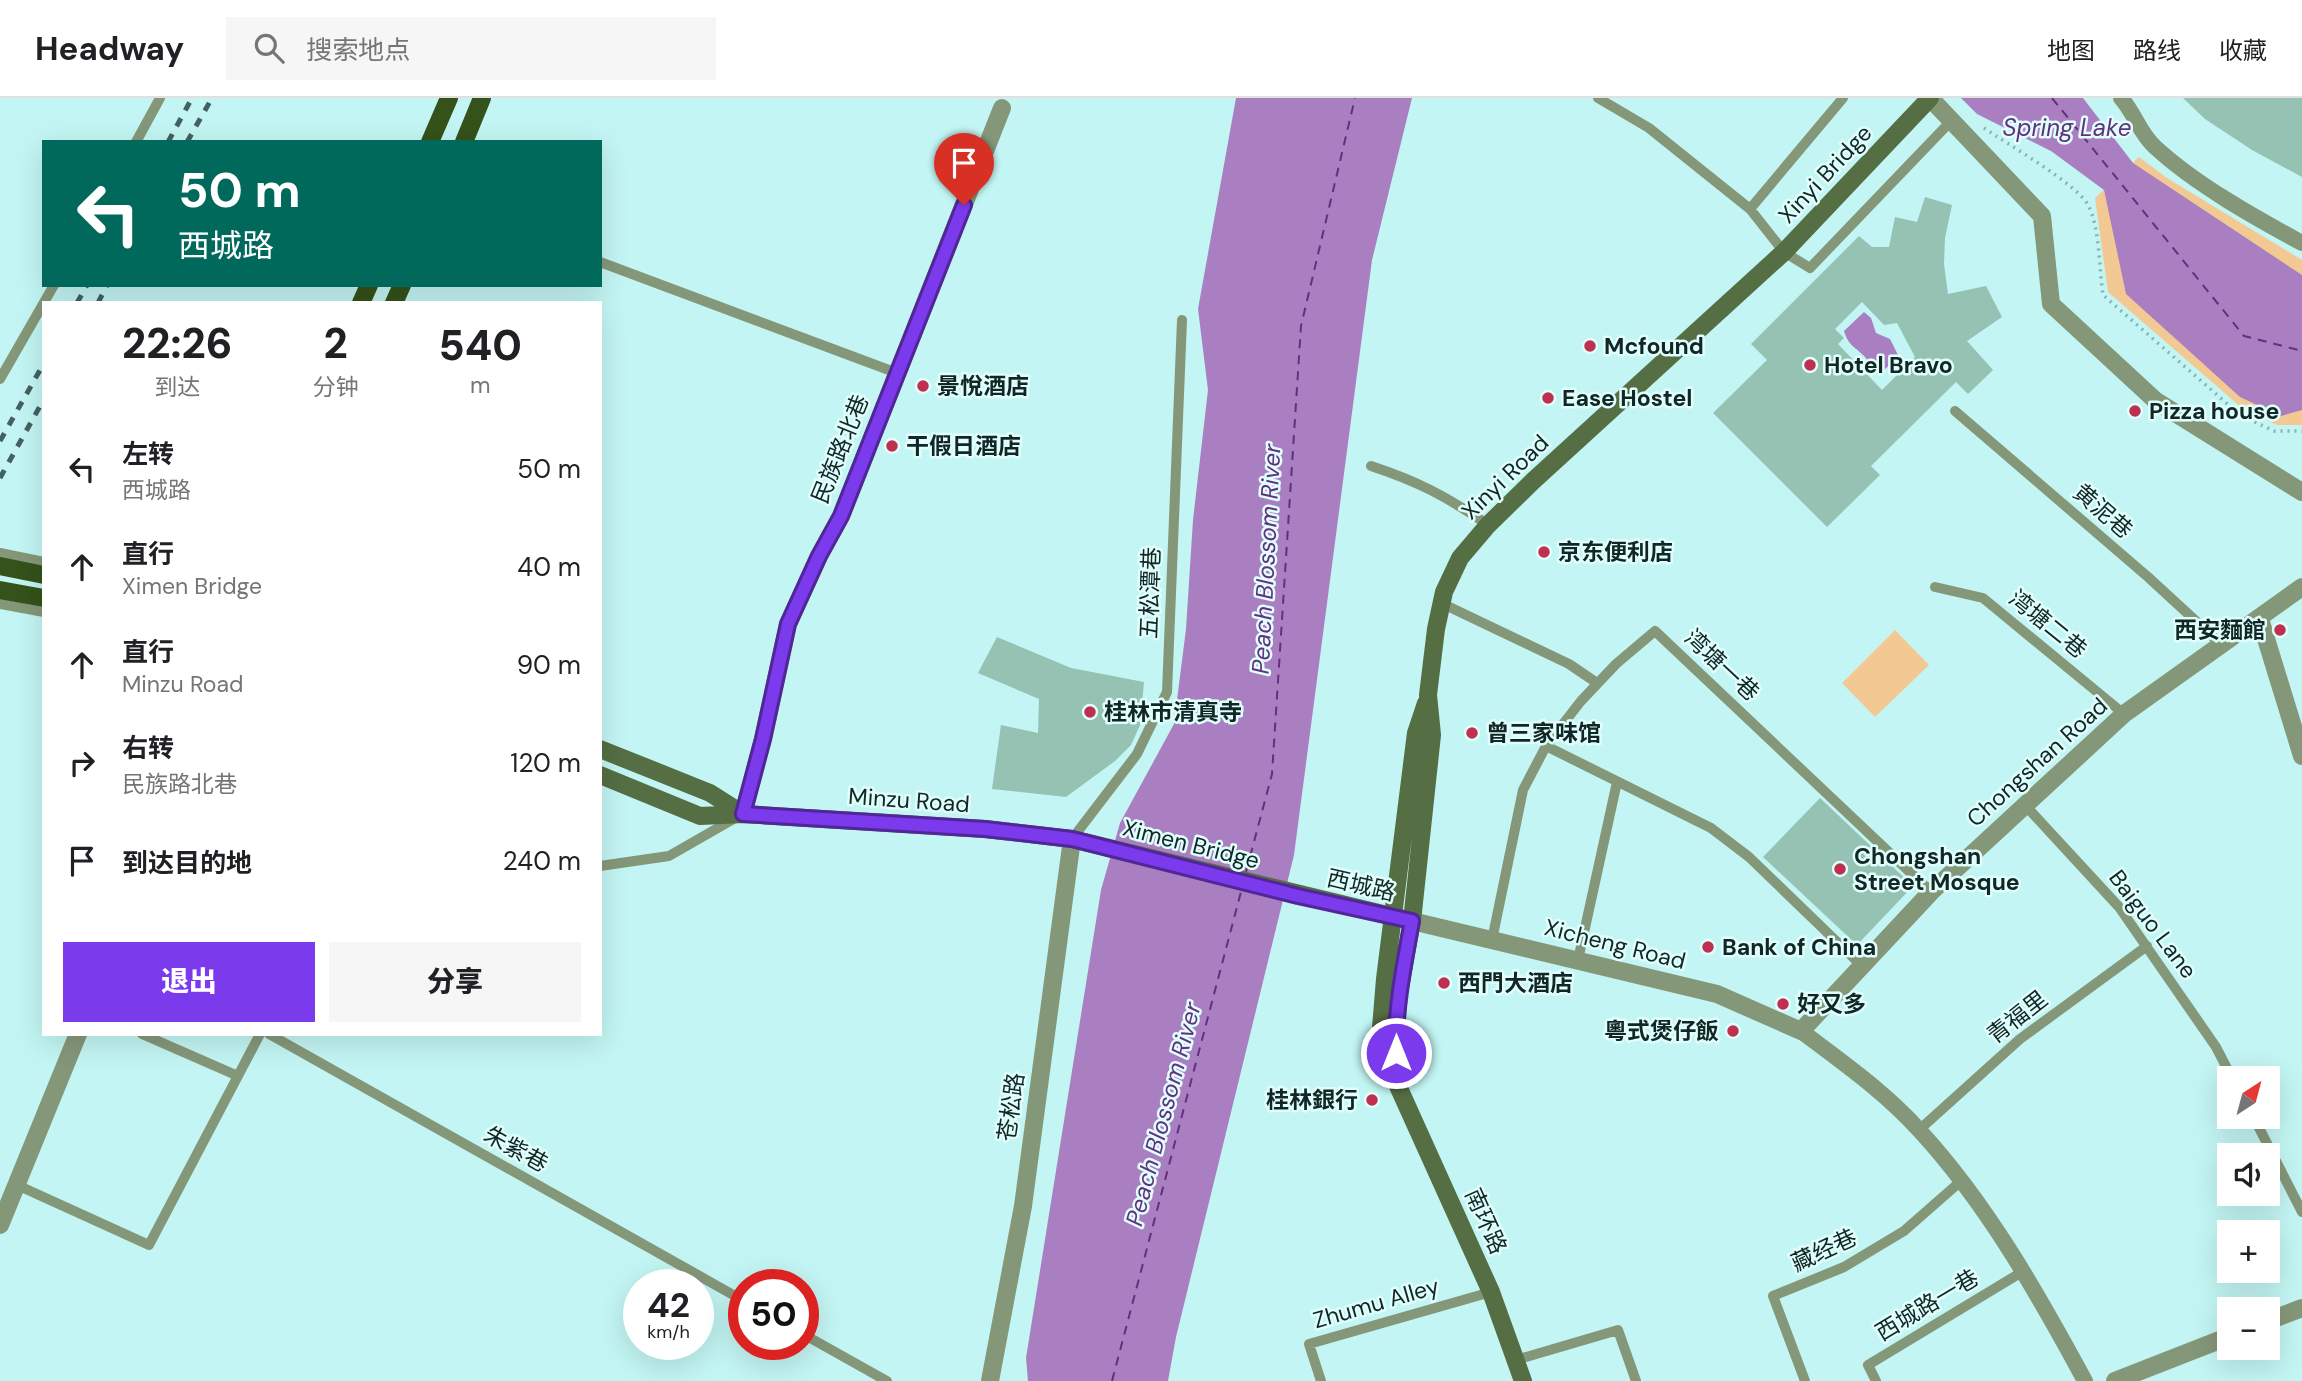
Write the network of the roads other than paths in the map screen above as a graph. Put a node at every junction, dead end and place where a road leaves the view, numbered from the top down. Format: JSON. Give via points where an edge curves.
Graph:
{"nodes":[{"id":1,"x":160,"y":98,"type":"edge"},
{"id":2,"x":449,"y":98,"type":"edge"},
{"id":3,"x":482,"y":98,"type":"edge"},
{"id":4,"x":1598,"y":98,"type":"edge"},
{"id":5,"x":1843,"y":98,"type":"edge"},
{"id":6,"x":1930,"y":98,"type":"edge"},
{"id":7,"x":2121,"y":98,"type":"edge"},
{"id":8,"x":1004,"y":103,"type":"edge"},
{"id":9,"x":1952,"y":120,"type":"junction"},
{"id":10,"x":137,"y":140,"type":"edge"},
{"id":11,"x":431,"y":140,"type":"edge"},
{"id":12,"x":465,"y":140,"type":"edge"},
{"id":13,"x":1750,"y":209,"type":"junction"},
{"id":14,"x":2302,"y":243,"type":"edge"},
{"id":15,"x":1784,"y":252,"type":"junction"},
{"id":16,"x":602,"y":263,"type":"edge"},
{"id":17,"x":42,"y":306,"type":"edge"},
{"id":18,"x":1182,"y":320,"type":"dead end"},
{"id":19,"x":897,"y":373,"type":"junction"},
{"id":20,"x":0,"y":379,"type":"edge"},
{"id":21,"x":1955,"y":411,"type":"dead end"},
{"id":22,"x":1371,"y":466,"type":"dead end"},
{"id":23,"x":2302,"y":492,"type":"edge"},
{"id":24,"x":1488,"y":525,"type":"junction"},
{"id":25,"x":0,"y":553,"type":"edge"},
{"id":26,"x":42,"y":562,"type":"edge"},
{"id":27,"x":0,"y":566,"type":"edge"},
{"id":28,"x":42,"y":575,"type":"edge"},
{"id":29,"x":1935,"y":587,"type":"dead end"},
{"id":30,"x":2302,"y":587,"type":"edge"},
{"id":31,"x":0,"y":590,"type":"edge"},
{"id":32,"x":42,"y":598,"type":"edge"},
{"id":33,"x":1441,"y":603,"type":"junction"},
{"id":34,"x":0,"y":604,"type":"edge"},
{"id":35,"x":42,"y":612,"type":"edge"},
{"id":36,"x":2260,"y":619,"type":"junction"},
{"id":37,"x":2222,"y":645,"type":"junction"},
{"id":38,"x":1597,"y":683,"type":"junction"},
{"id":39,"x":1428,"y":695,"type":"junction"},
{"id":40,"x":2124,"y":714,"type":"junction"},
{"id":41,"x":1546,"y":747,"type":"junction"},
{"id":42,"x":602,"y":750,"type":"edge"},
{"id":43,"x":2302,"y":756,"type":"edge"},
{"id":44,"x":602,"y":776,"type":"edge"},
{"id":45,"x":1617,"y":782,"type":"junction"},
{"id":46,"x":2025,"y":806,"type":"junction"},
{"id":47,"x":743,"y":814,"type":"junction"},
{"id":48,"x":1072,"y":839,"type":"junction"},
{"id":49,"x":602,"y":866,"type":"edge"},
{"id":50,"x":1931,"y":892,"type":"junction"},
{"id":51,"x":1298,"y":896,"type":"joint"},
{"id":52,"x":1393,"y":918,"type":"junction"},
{"id":53,"x":1412,"y":921,"type":"junction"},
{"id":54,"x":1492,"y":940,"type":"junction"},
{"id":55,"x":2147,"y":946,"type":"junction"},
{"id":56,"x":1578,"y":960,"type":"junction"},
{"id":57,"x":1862,"y":966,"type":"junction"},
{"id":58,"x":1801,"y":1031,"type":"junction"},
{"id":59,"x":77,"y":1036,"type":"edge"},
{"id":60,"x":147,"y":1036,"type":"edge"},
{"id":61,"x":259,"y":1036,"type":"edge"},
{"id":62,"x":273,"y":1036,"type":"edge"},
{"id":63,"x":2226,"y":1066,"type":"edge"},
{"id":64,"x":237,"y":1076,"type":"junction"},
{"id":65,"x":1397,"y":1084,"type":"junction"},
{"id":66,"x":2260,"y":1129,"type":"edge"},
{"id":67,"x":1919,"y":1130,"type":"junction"},
{"id":68,"x":1961,"y":1181,"type":"junction"},
{"id":69,"x":17,"y":1185,"type":"junction"},
{"id":70,"x":2302,"y":1212,"type":"edge"},
{"id":71,"x":0,"y":1225,"type":"edge"},
{"id":72,"x":2022,"y":1272,"type":"junction"},
{"id":73,"x":728,"y":1292,"type":"edge"},
{"id":74,"x":1491,"y":1292,"type":"junction"},
{"id":75,"x":2302,"y":1308,"type":"edge"},
{"id":76,"x":2280,"y":1316,"type":"edge"},
{"id":77,"x":2217,"y":1341,"type":"edge"},
{"id":78,"x":819,"y":1343,"type":"edge"},
{"id":79,"x":1516,"y":1360,"type":"junction"},
{"id":80,"x":887,"y":1381,"type":"edge"},
{"id":81,"x":990,"y":1381,"type":"edge"},
{"id":82,"x":1321,"y":1381,"type":"edge"},
{"id":83,"x":1523,"y":1381,"type":"edge"},
{"id":84,"x":1636,"y":1381,"type":"edge"},
{"id":85,"x":1805,"y":1381,"type":"edge"},
{"id":86,"x":1876,"y":1381,"type":"edge"},
{"id":87,"x":2085,"y":1381,"type":"edge"},
{"id":88,"x":2115,"y":1381,"type":"edge"}],
"edges":[{"from":1,"to":10,"type":"lane"},
{"from":2,"to":11,"type":"main road"},
{"from":3,"to":12,"type":"main road"},
{"from":4,"to":13,"type":"lane","via":[[1649,128]]},
{"from":5,"to":13,"type":"lane"},
{"from":6,"to":9,"type":"street"},
{"from":6,"to":15,"type":"main road","name":"Xinyi Bridge"},
{"from":7,"to":14,"type":"street","via":[[2152,146],[2249,213]]},
{"from":8,"to":19,"type":"street","name":"民族路北巷"},
{"from":9,"to":15,"type":"lane","via":[[1810,268]]},
{"from":9,"to":23,"type":"street","via":[[2042,216],[2051,304],[2156,401]]},
{"from":13,"to":15,"type":"lane"},
{"from":15,"to":24,"type":"main road","name":"Xinyi Road"},
{"from":16,"to":19,"type":"lane"},
{"from":17,"to":20,"type":"lane"},
{"from":18,"to":48,"type":"lane","name":"五松潭巷","via":[[1167,692],[1137,754]]},
{"from":19,"to":47,"type":"street","name":"民族路北巷","via":[[841,516],[788,624]]},
{"from":21,"to":37,"type":"lane","name":"黄泥巷"},
{"from":22,"to":24,"type":"lane","via":[[1453,500]]},
{"from":24,"to":33,"type":"main road","name":"Xinyi Road","via":[[1460,558]]},
{"from":25,"to":26,"type":"lane"},
{"from":27,"to":28,"type":"main road"},
{"from":29,"to":40,"type":"lane","name":"湾塘二巷","via":[[1983,598]]},
{"from":30,"to":36,"type":"street","name":"Chongshan Road"},
{"from":31,"to":32,"type":"main road"},
{"from":33,"to":38,"type":"lane","via":[[1569,664]]},
{"from":33,"to":39,"type":"main road","name":"Xinyi Road"},
{"from":34,"to":35,"type":"lane"},
{"from":36,"to":37,"type":"street","name":"Chongshan Road"},
{"from":36,"to":43,"type":"street"},
{"from":37,"to":40,"type":"street","name":"Chongshan Road"},
{"from":38,"to":41,"type":"lane","name":"湾塘一巷"},
{"from":38,"to":50,"type":"lane","name":"湾塘一巷","via":[[1655,631]]},
{"from":39,"to":52,"type":"main road","name":"南环路","via":[[1416,733]]},
{"from":39,"to":53,"type":"main road","name":"南环路","via":[[1432,735]]},
{"from":40,"to":46,"type":"street","name":"Chongshan Road"},
{"from":41,"to":45,"type":"lane"},
{"from":41,"to":54,"type":"lane","name":"湾塘一巷","via":[[1523,790]]},
{"from":42,"to":47,"type":"main road","name":"Minzu Road","via":[[710,793]]},
{"from":44,"to":47,"type":"main road","name":"Minzu Road","via":[[701,816]]},
{"from":45,"to":56,"type":"lane"},
{"from":45,"to":57,"type":"lane","via":[[1711,828],[1749,857]]},
{"from":46,"to":50,"type":"street","name":"Chongshan Road"},
{"from":46,"to":55,"type":"lane","name":"Baiguo Lane","via":[[2119,907]]},
{"from":47,"to":48,"type":"main road","name":"Minzu Road"},
{"from":47,"to":49,"type":"lane","via":[[669,856]]},
{"from":48,"to":51,"type":"main road","name":"Ximen Bridge"},
{"from":48,"to":81,"type":"street","name":"苍松路","via":[[1023,1206]]},
{"from":50,"to":57,"type":"street","name":"Chongshan Road"},
{"from":51,"to":52,"type":"main road","name":"西城路"},
{"from":52,"to":53,"type":"main road","name":"西城路"},
{"from":52,"to":65,"type":"main road","name":"南环路","via":[[1381,1028],[1384,1055]]},
{"from":53,"to":54,"type":"street","name":"Xicheng Road"},
{"from":53,"to":65,"type":"main road","name":"南环路","via":[[1396,1017]]},
{"from":54,"to":56,"type":"street","name":"Xicheng Road"},
{"from":55,"to":63,"type":"lane","name":"Baiguo Lane"},
{"from":55,"to":67,"type":"lane","name":"青福里","via":[[2020,1039]]},
{"from":56,"to":58,"type":"street","name":"Xicheng Road","via":[[1717,993]]},
{"from":57,"to":58,"type":"street","name":"Chongshan Road"},
{"from":58,"to":67,"type":"street","via":[[1866,1080]]},
{"from":59,"to":69,"type":"street"},
{"from":60,"to":64,"type":"lane"},
{"from":61,"to":64,"type":"lane"},
{"from":62,"to":73,"type":"lane","name":"朱紫巷"},
{"from":64,"to":69,"type":"lane","via":[[149,1245]]},
{"from":65,"to":74,"type":"main road","name":"南环路"},
{"from":66,"to":70,"type":"lane"},
{"from":67,"to":68,"type":"street"},
{"from":68,"to":72,"type":"street"},
{"from":68,"to":85,"type":"lane","name":"藏经巷","via":[[1904,1231],[1844,1268],[1773,1296]]},
{"from":69,"to":71,"type":"street"},
{"from":72,"to":86,"type":"lane","name":"西城路一巷","via":[[1868,1365]]},
{"from":72,"to":87,"type":"street"},
{"from":74,"to":79,"type":"main road","name":"南环路"},
{"from":74,"to":82,"type":"lane","name":"Zhumu Alley","via":[[1308,1344]]},
{"from":75,"to":76,"type":"street"},
{"from":77,"to":88,"type":"street"},
{"from":78,"to":80,"type":"lane"},
{"from":79,"to":83,"type":"main road","name":"南环路"},
{"from":79,"to":84,"type":"lane","via":[[1618,1330]]}]}
